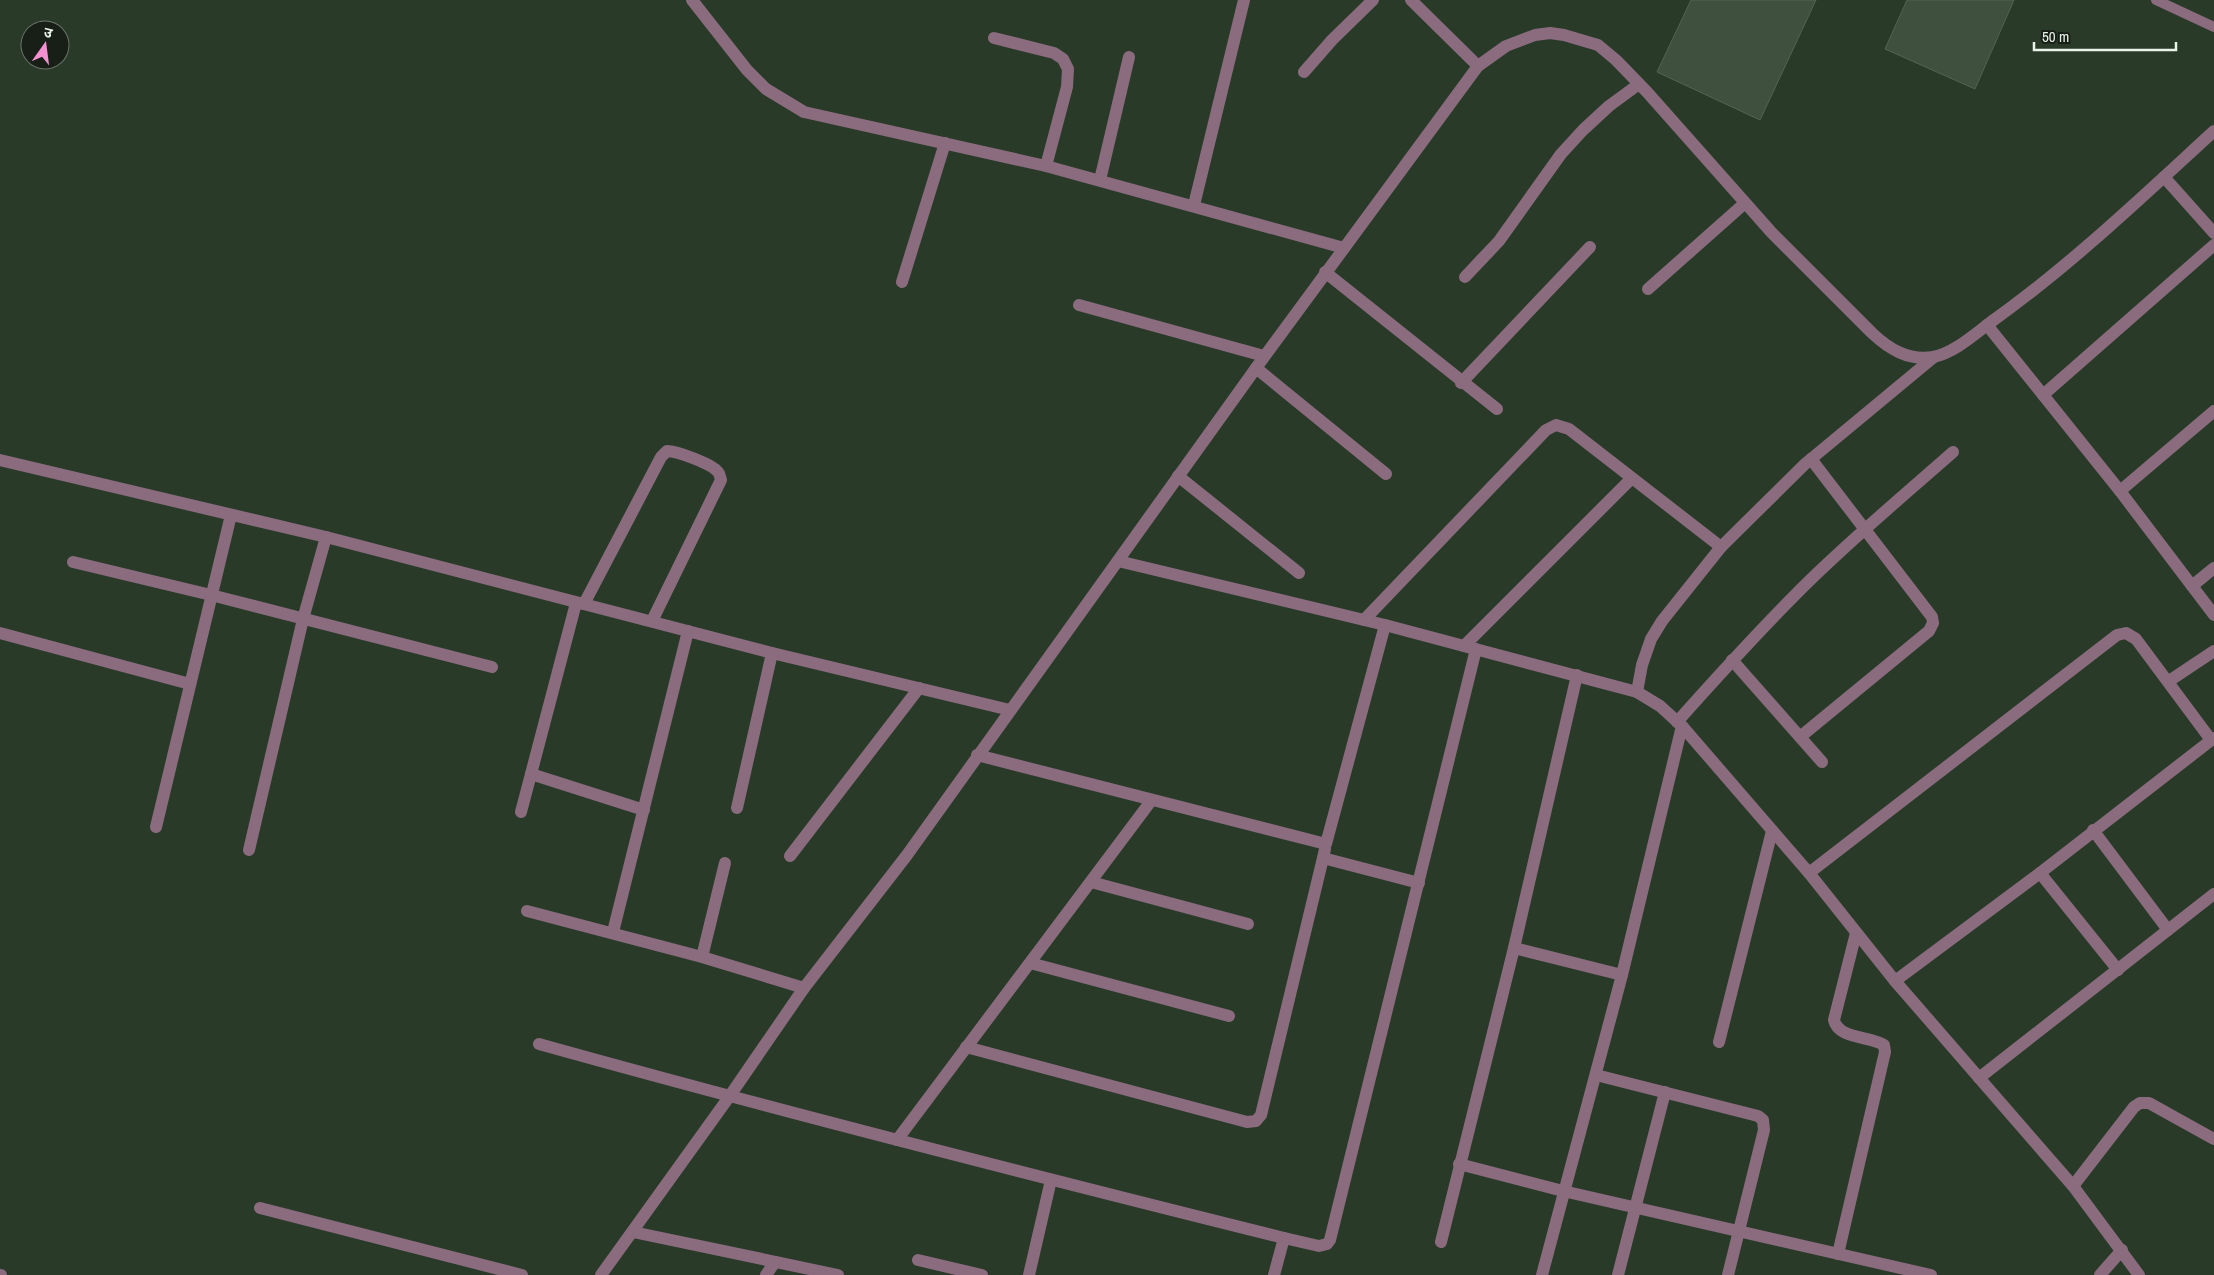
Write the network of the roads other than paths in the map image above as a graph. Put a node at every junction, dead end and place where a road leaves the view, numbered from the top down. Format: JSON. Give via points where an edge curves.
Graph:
{"nodes":[{"id":1,"x":692,"y":0,"type":"edge"},
{"id":2,"x":1244,"y":0,"type":"edge"},
{"id":3,"x":1373,"y":0,"type":"edge"},
{"id":4,"x":1411,"y":0,"type":"edge"},
{"id":5,"x":2156,"y":0,"type":"edge"},
{"id":6,"x":2214,"y":27,"type":"edge"},
{"id":7,"x":994,"y":38,"type":"dead end"},
{"id":8,"x":1129,"y":57,"type":"dead end"},
{"id":9,"x":1478,"y":66,"type":"junction"},
{"id":10,"x":1304,"y":72,"type":"dead end"},
{"id":11,"x":1639,"y":84,"type":"junction"},
{"id":12,"x":2214,"y":131,"type":"edge"},
{"id":13,"x":945,"y":143,"type":"junction"},
{"id":14,"x":1046,"y":166,"type":"junction"},
{"id":15,"x":2164,"y":177,"type":"junction"},
{"id":16,"x":1100,"y":180,"type":"junction"},
{"id":17,"x":1745,"y":203,"type":"junction"},
{"id":18,"x":1194,"y":206,"type":"junction"},
{"id":19,"x":2214,"y":234,"type":"edge"},
{"id":20,"x":2214,"y":245,"type":"edge"},
{"id":21,"x":1590,"y":247,"type":"dead end"},
{"id":22,"x":1344,"y":248,"type":"junction"},
{"id":23,"x":1325,"y":272,"type":"junction"},
{"id":24,"x":1465,"y":277,"type":"dead end"},
{"id":25,"x":902,"y":282,"type":"dead end"},
{"id":26,"x":1648,"y":289,"type":"dead end"},
{"id":27,"x":1079,"y":304,"type":"dead end"},
{"id":28,"x":1987,"y":325,"type":"junction"},
{"id":29,"x":1264,"y":356,"type":"junction"},
{"id":30,"x":1934,"y":357,"type":"junction"},
{"id":31,"x":1256,"y":368,"type":"junction"},
{"id":32,"x":1461,"y":382,"type":"junction"},
{"id":33,"x":2043,"y":395,"type":"junction"},
{"id":34,"x":1497,"y":409,"type":"dead end"},
{"id":35,"x":2214,"y":411,"type":"edge"},
{"id":36,"x":1953,"y":452,"type":"dead end"},
{"id":37,"x":1811,"y":459,"type":"junction"},
{"id":38,"x":0,"y":460,"type":"edge"},
{"id":39,"x":1386,"y":474,"type":"dead end"},
{"id":40,"x":1178,"y":476,"type":"junction"},
{"id":41,"x":1631,"y":479,"type":"junction"},
{"id":42,"x":2120,"y":491,"type":"junction"},
{"id":43,"x":231,"y":515,"type":"junction"},
{"id":44,"x":1865,"y":529,"type":"junction"},
{"id":45,"x":326,"y":537,"type":"junction"},
{"id":46,"x":1721,"y":547,"type":"junction"},
{"id":47,"x":1118,"y":561,"type":"junction"},
{"id":48,"x":73,"y":562,"type":"dead end"},
{"id":49,"x":2214,"y":568,"type":"edge"},
{"id":50,"x":1299,"y":573,"type":"dead end"},
{"id":51,"x":2192,"y":586,"type":"junction"},
{"id":52,"x":211,"y":595,"type":"junction"},
{"id":53,"x":580,"y":604,"type":"junction"},
{"id":54,"x":2214,"y":615,"type":"edge"},
{"id":55,"x":303,"y":618,"type":"junction"},
{"id":56,"x":1364,"y":620,"type":"junction"},
{"id":57,"x":652,"y":622,"type":"junction"},
{"id":58,"x":1384,"y":625,"type":"junction"},
{"id":59,"x":688,"y":631,"type":"junction"},
{"id":60,"x":0,"y":633,"type":"edge"},
{"id":61,"x":1470,"y":648,"type":"junction"},
{"id":62,"x":2214,"y":651,"type":"edge"},
{"id":63,"x":772,"y":653,"type":"junction"},
{"id":64,"x":1732,"y":660,"type":"junction"},
{"id":65,"x":492,"y":668,"type":"dead end"},
{"id":66,"x":1577,"y":675,"type":"junction"},
{"id":67,"x":2169,"y":681,"type":"junction"},
{"id":68,"x":190,"y":684,"type":"junction"},
{"id":69,"x":919,"y":688,"type":"junction"},
{"id":70,"x":1637,"y":692,"type":"junction"},
{"id":71,"x":1010,"y":710,"type":"junction"},
{"id":72,"x":1679,"y":724,"type":"junction"},
{"id":73,"x":1800,"y":737,"type":"junction"},
{"id":74,"x":2212,"y":739,"type":"edge"},
{"id":75,"x":977,"y":755,"type":"junction"},
{"id":76,"x":1822,"y":762,"type":"dead end"},
{"id":77,"x":531,"y":774,"type":"junction"},
{"id":78,"x":1151,"y":801,"type":"junction"},
{"id":79,"x":737,"y":808,"type":"dead end"},
{"id":80,"x":644,"y":810,"type":"junction"},
{"id":81,"x":521,"y":812,"type":"dead end"},
{"id":82,"x":156,"y":827,"type":"dead end"},
{"id":83,"x":2093,"y":830,"type":"junction"},
{"id":84,"x":1772,"y":831,"type":"junction"},
{"id":85,"x":1326,"y":844,"type":"junction"},
{"id":86,"x":249,"y":850,"type":"dead end"},
{"id":87,"x":790,"y":856,"type":"dead end"},
{"id":88,"x":1323,"y":858,"type":"junction"},
{"id":89,"x":725,"y":863,"type":"dead end"},
{"id":90,"x":1808,"y":873,"type":"junction"},
{"id":91,"x":2040,"y":873,"type":"junction"},
{"id":92,"x":1091,"y":882,"type":"junction"},
{"id":93,"x":1419,"y":883,"type":"junction"},
{"id":94,"x":2214,"y":894,"type":"edge"},
{"id":95,"x":528,"y":911,"type":"dead end"},
{"id":96,"x":1248,"y":924,"type":"dead end"},
{"id":97,"x":2168,"y":930,"type":"junction"},
{"id":98,"x":613,"y":932,"type":"junction"},
{"id":99,"x":1856,"y":934,"type":"junction"},
{"id":100,"x":1514,"y":948,"type":"junction"},
{"id":101,"x":702,"y":957,"type":"junction"},
{"id":102,"x":1030,"y":963,"type":"junction"},
{"id":103,"x":2118,"y":970,"type":"junction"},
{"id":104,"x":1622,"y":975,"type":"junction"},
{"id":105,"x":1895,"y":981,"type":"junction"},
{"id":106,"x":804,"y":988,"type":"junction"},
{"id":107,"x":1229,"y":1016,"type":"dead end"},
{"id":108,"x":1719,"y":1042,"type":"dead end"},
{"id":109,"x":539,"y":1044,"type":"dead end"},
{"id":110,"x":966,"y":1047,"type":"junction"},
{"id":111,"x":1596,"y":1075,"type":"junction"},
{"id":112,"x":1980,"y":1078,"type":"junction"},
{"id":113,"x":1665,"y":1092,"type":"junction"},
{"id":114,"x":729,"y":1097,"type":"junction"},
{"id":115,"x":2214,"y":1139,"type":"edge"},
{"id":116,"x":897,"y":1140,"type":"junction"},
{"id":117,"x":1459,"y":1164,"type":"junction"},
{"id":118,"x":1051,"y":1180,"type":"junction"},
{"id":119,"x":2073,"y":1186,"type":"junction"},
{"id":120,"x":1563,"y":1191,"type":"junction"},
{"id":121,"x":260,"y":1208,"type":"dead end"},
{"id":122,"x":1636,"y":1208,"type":"junction"},
{"id":123,"x":1739,"y":1231,"type":"junction"},
{"id":124,"x":634,"y":1232,"type":"junction"},
{"id":125,"x":1284,"y":1238,"type":"junction"},
{"id":126,"x":1441,"y":1242,"type":"dead end"},
{"id":127,"x":2122,"y":1250,"type":"junction"},
{"id":128,"x":1838,"y":1254,"type":"junction"},
{"id":129,"x":918,"y":1260,"type":"dead end"},
{"id":130,"x":776,"y":1262,"type":"junction"},
{"id":131,"x":522,"y":1275,"type":"edge"},
{"id":132,"x":601,"y":1275,"type":"edge"},
{"id":133,"x":766,"y":1275,"type":"edge"},
{"id":134,"x":838,"y":1275,"type":"edge"},
{"id":135,"x":982,"y":1275,"type":"edge"},
{"id":136,"x":1029,"y":1275,"type":"edge"},
{"id":137,"x":1274,"y":1275,"type":"edge"},
{"id":138,"x":1542,"y":1275,"type":"edge"},
{"id":139,"x":1618,"y":1275,"type":"edge"},
{"id":140,"x":1728,"y":1275,"type":"edge"},
{"id":141,"x":1931,"y":1275,"type":"edge"},
{"id":142,"x":2100,"y":1275,"type":"edge"},
{"id":143,"x":2139,"y":1275,"type":"edge"}],
"edges":[{"from":1,"to":13,"type":"street","via":[[746,70],[786,103],[804,112]]},
{"from":2,"to":18,"type":"street"},
{"from":3,"to":10,"type":"street"},
{"from":4,"to":9,"type":"street"},
{"from":5,"to":6,"type":"lane"},
{"from":7,"to":14,"type":"street","via":[[1054,53],[1063,59],[1068,69],[1067,87]]},
{"from":8,"to":16,"type":"street"},
{"from":9,"to":11,"type":"street","via":[[1518,40],[1557,34],[1580,38],[1598,46]]},
{"from":9,"to":22,"type":"street"},
{"from":11,"to":17,"type":"street"},
{"from":11,"to":24,"type":"street","via":[[1609,106],[1561,154],[1499,241]]},
{"from":12,"to":15,"type":"street"},
{"from":13,"to":14,"type":"street"},
{"from":13,"to":25,"type":"street"},
{"from":14,"to":16,"type":"street"},
{"from":15,"to":19,"type":"street"},
{"from":15,"to":28,"type":"street","via":[[2040,287]]},
{"from":16,"to":18,"type":"street"},
{"from":17,"to":26,"type":"street"},
{"from":17,"to":30,"type":"street","via":[[1888,348],[1908,356]]},
{"from":18,"to":22,"type":"street"},
{"from":20,"to":33,"type":"street"},
{"from":21,"to":32,"type":"street"},
{"from":22,"to":23,"type":"street"},
{"from":23,"to":29,"type":"street"},
{"from":23,"to":32,"type":"street"},
{"from":27,"to":29,"type":"street"},
{"from":28,"to":30,"type":"street","via":[[1964,344]]},
{"from":28,"to":33,"type":"street"},
{"from":29,"to":31,"type":"street"},
{"from":30,"to":37,"type":"street"},
{"from":31,"to":39,"type":"street"},
{"from":31,"to":40,"type":"street"},
{"from":32,"to":34,"type":"street"},
{"from":33,"to":42,"type":"street"},
{"from":35,"to":42,"type":"street"},
{"from":36,"to":44,"type":"street"},
{"from":37,"to":44,"type":"street"},
{"from":37,"to":46,"type":"street"},
{"from":38,"to":43,"type":"street"},
{"from":40,"to":47,"type":"street"},
{"from":40,"to":50,"type":"street"},
{"from":41,"to":46,"type":"street"},
{"from":41,"to":56,"type":"street","via":[[1569,429],[1556,426],[1546,430]]},
{"from":41,"to":61,"type":"street"},
{"from":42,"to":51,"type":"street"},
{"from":43,"to":45,"type":"street"},
{"from":43,"to":52,"type":"street"},
{"from":44,"to":64,"type":"street"},
{"from":44,"to":73,"type":"street","via":[[1932,617],[1933,623],[1929,631]]},
{"from":45,"to":53,"type":"street"},
{"from":45,"to":55,"type":"street"},
{"from":46,"to":70,"type":"street","via":[[1651,639]]},
{"from":47,"to":56,"type":"street"},
{"from":47,"to":71,"type":"street"},
{"from":48,"to":52,"type":"street"},
{"from":49,"to":51,"type":"street"},
{"from":51,"to":54,"type":"street"},
{"from":52,"to":55,"type":"street"},
{"from":52,"to":68,"type":"street"},
{"from":53,"to":57,"type":"street"},
{"from":53,"to":57,"type":"street","via":[[661,456],[667,451],[675,451],[714,469],[721,480]]},
{"from":53,"to":77,"type":"street"},
{"from":55,"to":65,"type":"street"},
{"from":55,"to":86,"type":"street"},
{"from":56,"to":58,"type":"street"},
{"from":57,"to":59,"type":"street"},
{"from":58,"to":61,"type":"street"},
{"from":58,"to":85,"type":"street"},
{"from":59,"to":63,"type":"street"},
{"from":59,"to":80,"type":"street"},
{"from":60,"to":68,"type":"street"},
{"from":61,"to":66,"type":"street"},
{"from":61,"to":93,"type":"street"},
{"from":62,"to":67,"type":"street"},
{"from":63,"to":69,"type":"street"},
{"from":63,"to":79,"type":"street"},
{"from":64,"to":72,"type":"street"},
{"from":64,"to":73,"type":"street"},
{"from":66,"to":70,"type":"street"},
{"from":66,"to":100,"type":"street"},
{"from":67,"to":74,"type":"street"},
{"from":67,"to":90,"type":"street","via":[[2136,639],[2126,633],[2117,635]]},
{"from":68,"to":82,"type":"street"},
{"from":69,"to":71,"type":"street"},
{"from":69,"to":87,"type":"street"},
{"from":70,"to":72,"type":"street","via":[[1660,706]]},
{"from":71,"to":75,"type":"street"},
{"from":72,"to":84,"type":"street"},
{"from":72,"to":104,"type":"street"},
{"from":73,"to":76,"type":"street"},
{"from":74,"to":83,"type":"street"},
{"from":75,"to":78,"type":"street"},
{"from":75,"to":106,"type":"street","via":[[906,855]]},
{"from":77,"to":80,"type":"street"},
{"from":77,"to":81,"type":"street"},
{"from":78,"to":85,"type":"street"},
{"from":78,"to":92,"type":"street"},
{"from":80,"to":98,"type":"street"},
{"from":83,"to":91,"type":"street"},
{"from":83,"to":97,"type":"street"},
{"from":84,"to":90,"type":"street"},
{"from":84,"to":108,"type":"street"},
{"from":85,"to":88,"type":"street"},
{"from":88,"to":93,"type":"street"},
{"from":88,"to":110,"type":"street","via":[[1261,1115],[1256,1121],[1247,1122]]},
{"from":89,"to":101,"type":"street"},
{"from":90,"to":99,"type":"street"},
{"from":91,"to":103,"type":"street"},
{"from":91,"to":105,"type":"street"},
{"from":92,"to":96,"type":"street"},
{"from":92,"to":102,"type":"street"},
{"from":93,"to":125,"type":"street","via":[[1330,1240],[1320,1246]]},
{"from":94,"to":97,"type":"street"},
{"from":95,"to":98,"type":"street"},
{"from":97,"to":103,"type":"street"},
{"from":98,"to":101,"type":"street"},
{"from":99,"to":105,"type":"street"},
{"from":99,"to":128,"type":"street","via":[[1834,1020],[1835,1027],[1841,1032],[1878,1041],[1884,1045],[1885,1052]]},
{"from":100,"to":104,"type":"street"},
{"from":100,"to":117,"type":"street"},
{"from":101,"to":106,"type":"street"},
{"from":102,"to":107,"type":"street"},
{"from":102,"to":110,"type":"street"},
{"from":103,"to":112,"type":"street"},
{"from":104,"to":111,"type":"street"},
{"from":105,"to":112,"type":"street"},
{"from":106,"to":114,"type":"street"},
{"from":109,"to":114,"type":"street"},
{"from":110,"to":116,"type":"street"},
{"from":111,"to":113,"type":"street"},
{"from":111,"to":120,"type":"street"},
{"from":112,"to":119,"type":"street"},
{"from":113,"to":122,"type":"street"},
{"from":113,"to":123,"type":"street","via":[[1763,1120],[1764,1130]]},
{"from":114,"to":116,"type":"street"},
{"from":114,"to":124,"type":"street"},
{"from":115,"to":119,"type":"street","via":[[2149,1103],[2140,1103]]},
{"from":116,"to":118,"type":"street"},
{"from":117,"to":120,"type":"street"},
{"from":117,"to":126,"type":"street"},
{"from":118,"to":125,"type":"street"},
{"from":118,"to":136,"type":"street"},
{"from":119,"to":127,"type":"street"},
{"from":120,"to":122,"type":"street"},
{"from":120,"to":138,"type":"street"},
{"from":121,"to":131,"type":"street"},
{"from":122,"to":123,"type":"street"},
{"from":122,"to":139,"type":"street"},
{"from":123,"to":128,"type":"street"},
{"from":123,"to":140,"type":"street"},
{"from":124,"to":130,"type":"street"},
{"from":124,"to":132,"type":"street"},
{"from":125,"to":137,"type":"street"},
{"from":127,"to":142,"type":"street"},
{"from":127,"to":143,"type":"street"},
{"from":128,"to":141,"type":"street"},
{"from":129,"to":135,"type":"street"},
{"from":130,"to":133,"type":"street"},
{"from":130,"to":134,"type":"street"}]}
